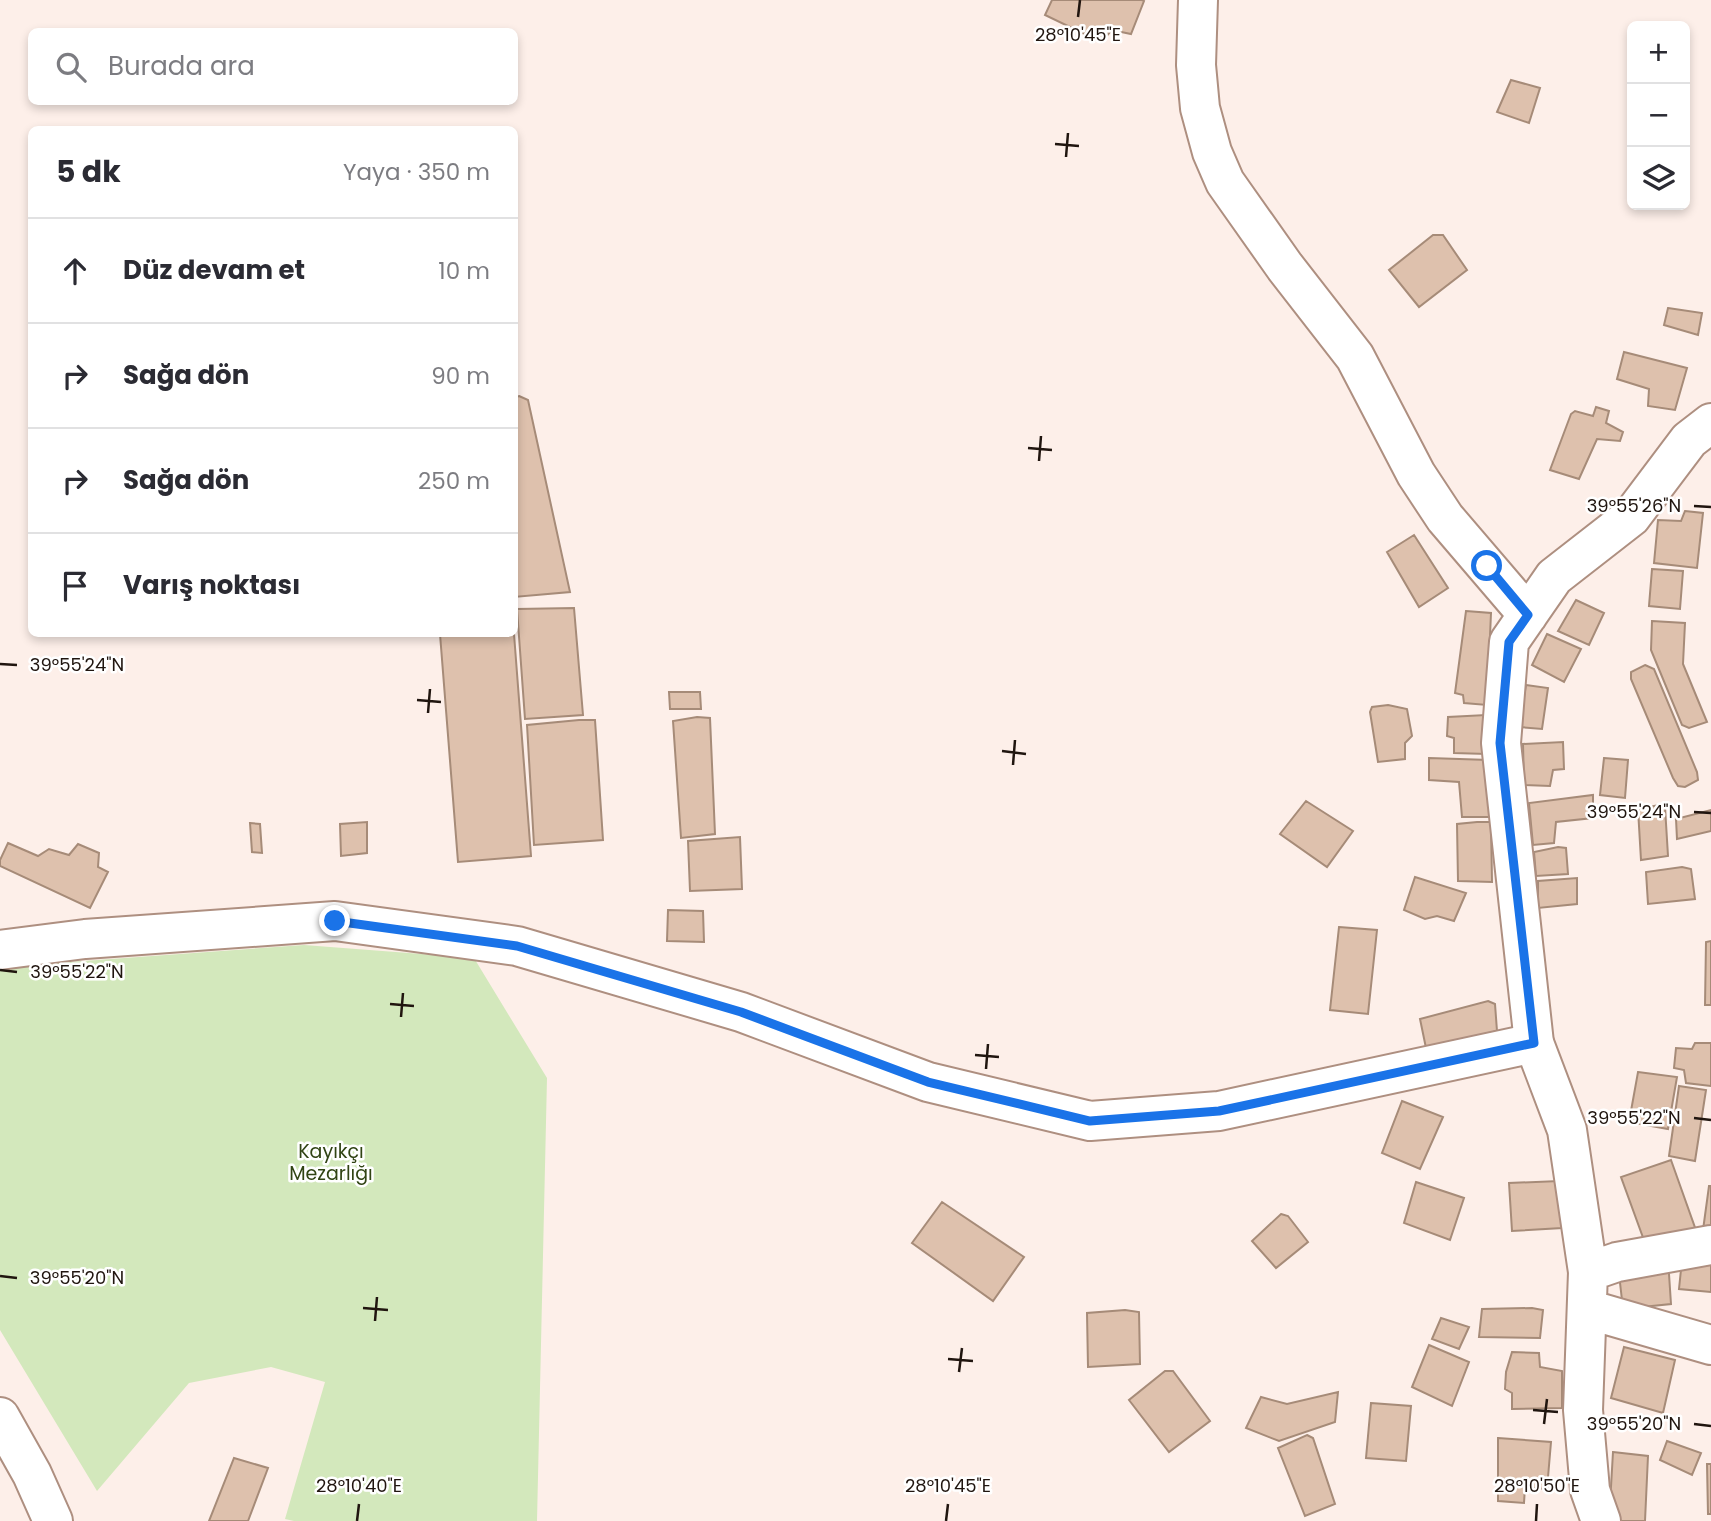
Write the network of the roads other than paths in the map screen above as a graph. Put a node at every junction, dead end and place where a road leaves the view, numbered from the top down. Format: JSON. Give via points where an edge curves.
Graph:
{"nodes":[{"id":1,"x":1198,"y":0,"type":"edge"},
{"id":2,"x":1711,"y":423,"type":"edge"},
{"id":3,"x":1528,"y":615,"type":"junction"},
{"id":4,"x":0,"y":950,"type":"edge"},
{"id":5,"x":1534,"y":1043,"type":"junction"},
{"id":6,"x":1711,"y":1245,"type":"edge"},
{"id":7,"x":1587,"y":1291,"type":"junction"},
{"id":8,"x":1711,"y":1345,"type":"edge"},
{"id":9,"x":0,"y":1417,"type":"edge"},
{"id":10,"x":52,"y":1521,"type":"edge"},
{"id":11,"x":1601,"y":1521,"type":"edge"}],
"edges":[{"from":1,"to":3,"type":"street","via":[[1200,108],[1225,183],[1355,357],[1416,474],[1445,518]]},
{"from":2,"to":3,"type":"street","via":[[1689,440],[1631,517],[1554,577]]},
{"from":3,"to":5,"type":"street","via":[[1509,642],[1500,743]]},
{"from":4,"to":5,"type":"street","via":[[85,939],[335,921],[517,946],[741,1012],[928,1082],[1090,1121],[1219,1111]]},
{"from":5,"to":7,"type":"street","via":[[1567,1130]]},
{"from":6,"to":7,"type":"street","via":[[1617,1262]]},
{"from":7,"to":8,"type":"street"},
{"from":7,"to":11,"type":"street","via":[[1584,1424],[1590,1490]]},
{"from":9,"to":10,"type":"street"}]}
